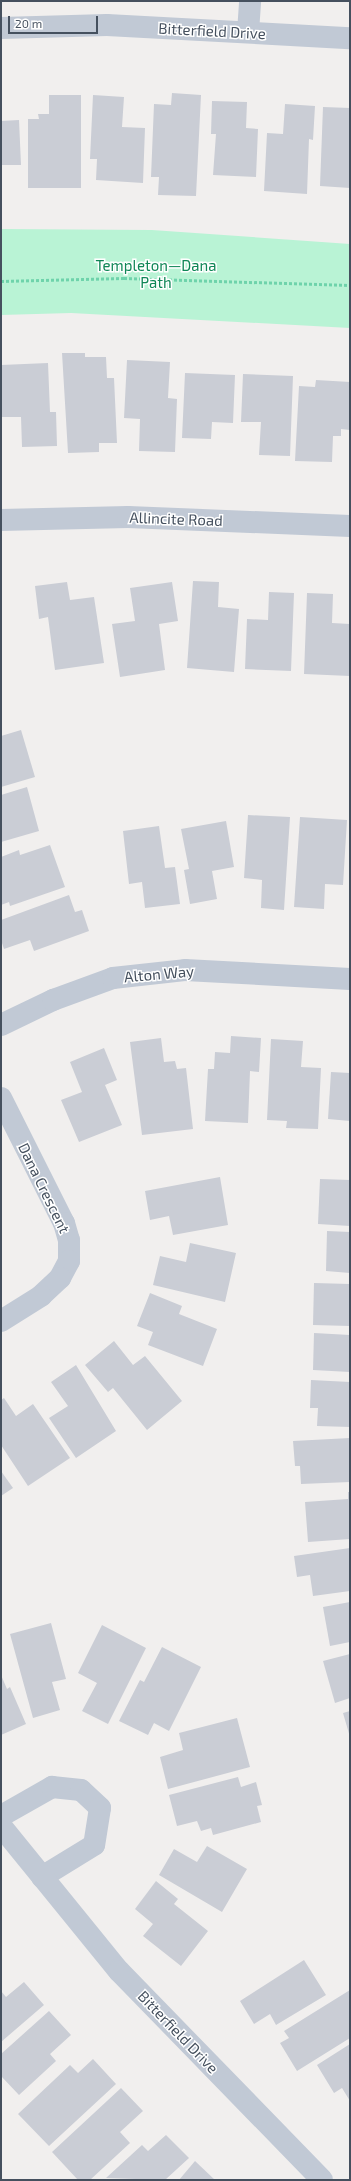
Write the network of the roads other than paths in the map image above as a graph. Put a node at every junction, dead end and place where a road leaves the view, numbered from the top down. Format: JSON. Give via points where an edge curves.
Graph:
{"nodes":[{"id":1,"x":250,"y":1,"type":"edge"},
{"id":2,"x":1,"y":28,"type":"edge"},
{"id":3,"x":248,"y":32,"type":"junction"},
{"id":4,"x":350,"y":38,"type":"edge"},
{"id":5,"x":1,"y":520,"type":"edge"},
{"id":6,"x":350,"y":526,"type":"edge"},
{"id":7,"x":350,"y":980,"type":"edge"},
{"id":8,"x":1,"y":1025,"type":"edge"},
{"id":9,"x":1,"y":1098,"type":"edge"},
{"id":10,"x":1,"y":1321,"type":"edge"},
{"id":11,"x":1,"y":1816,"type":"edge"},
{"id":12,"x":1,"y":1826,"type":"edge"},
{"id":13,"x":42,"y":1877,"type":"junction"},
{"id":14,"x":322,"y":2180,"type":"edge"}],
"edges":[{"from":1,"to":3,"type":"street"},
{"from":2,"to":3,"type":"street","name":"Bitterfield Drive","via":[[107,25]]},
{"from":3,"to":4,"type":"street","name":"Bitterfield Drive"},
{"from":5,"to":6,"type":"street","name":"Allincite Road","via":[[128,517]]},
{"from":7,"to":8,"type":"street","name":"Alton Way","via":[[185,970],[113,978],[53,1000]]},
{"from":9,"to":10,"type":"street","name":"Dana Crescent","via":[[64,1223],[69,1240],[69,1261],[60,1278],[41,1296]]},
{"from":11,"to":13,"type":"street","via":[[52,1787],[81,1790],[100,1808],[94,1845]]},
{"from":12,"to":13,"type":"street","name":"Bitterfield Drive"},
{"from":13,"to":14,"type":"street","name":"Bitterfield Drive","via":[[119,1971]]}]}
